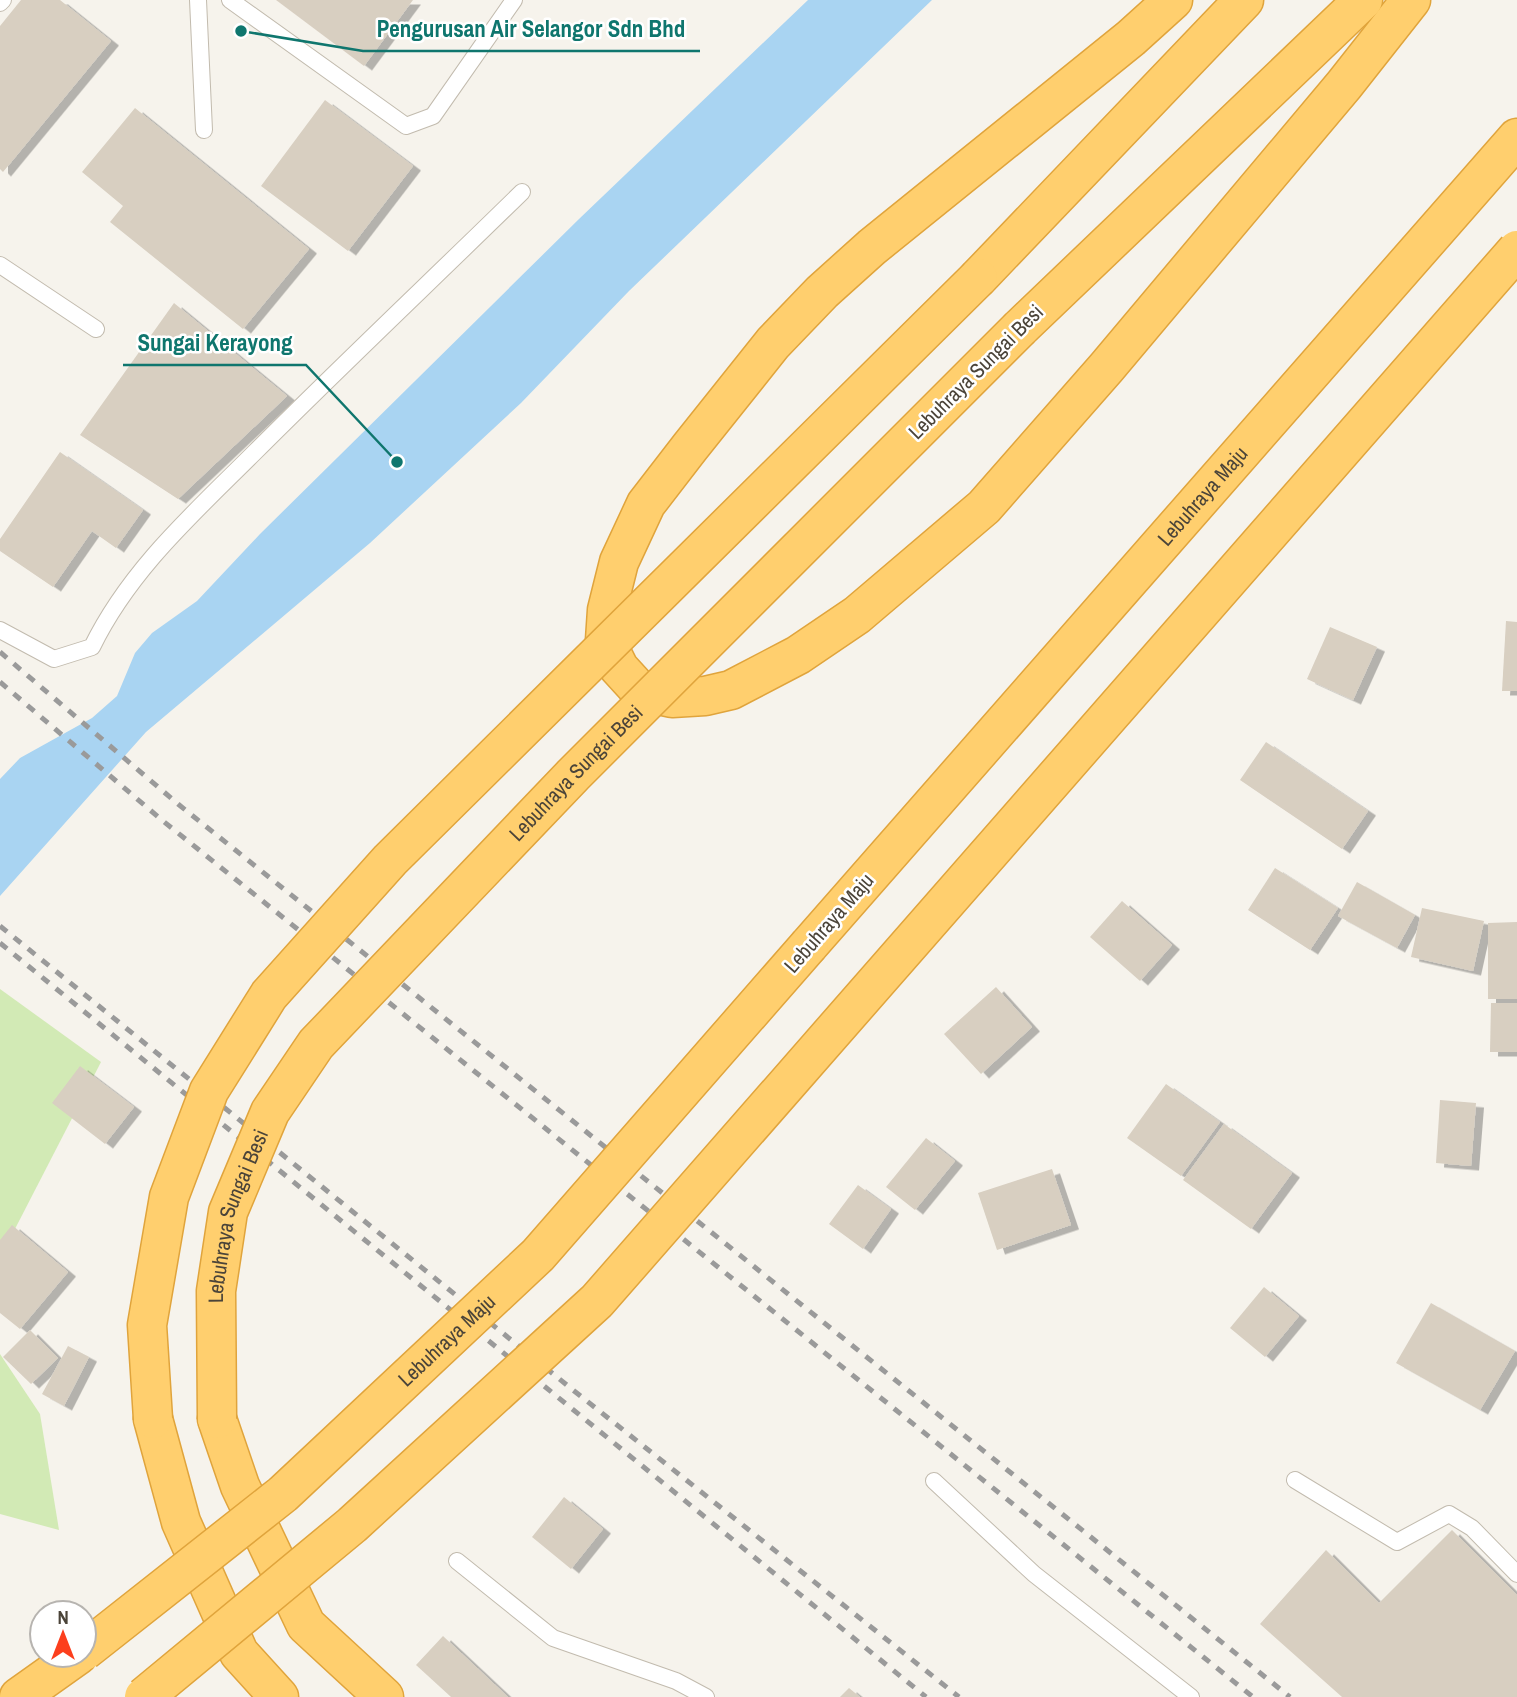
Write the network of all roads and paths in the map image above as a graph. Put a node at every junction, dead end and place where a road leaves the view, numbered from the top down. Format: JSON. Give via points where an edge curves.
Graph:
{"nodes":[{"id":1,"x":198,"y":0,"type":"edge"},
{"id":2,"x":230,"y":0,"type":"edge"},
{"id":3,"x":1173,"y":0,"type":"edge"},
{"id":4,"x":1244,"y":0,"type":"edge"},
{"id":5,"x":1363,"y":0,"type":"edge"},
{"id":6,"x":1411,"y":0,"type":"edge"},
{"id":7,"x":507,"y":2,"type":"edge"},
{"id":8,"x":204,"y":130,"type":"dead end"},
{"id":9,"x":1517,"y":138,"type":"edge"},
{"id":10,"x":522,"y":192,"type":"dead end"},
{"id":11,"x":1517,"y":250,"type":"edge"},
{"id":12,"x":0,"y":265,"type":"edge"},
{"id":13,"x":96,"y":329,"type":"dead end"},
{"id":14,"x":0,"y":630,"type":"edge"},
{"id":15,"x":1295,"y":1480,"type":"dead end"},
{"id":16,"x":934,"y":1481,"type":"dead end"},
{"id":17,"x":457,"y":1561,"type":"dead end"},
{"id":18,"x":1517,"y":1574,"type":"edge"},
{"id":19,"x":98,"y":1640,"type":"edge"},
{"id":20,"x":58,"y":1669,"type":"edge"},
{"id":21,"x":19,"y":1697,"type":"edge"},
{"id":22,"x":144,"y":1697,"type":"edge"},
{"id":23,"x":279,"y":1697,"type":"edge"},
{"id":24,"x":384,"y":1697,"type":"edge"},
{"id":25,"x":706,"y":1697,"type":"edge"},
{"id":26,"x":1191,"y":1697,"type":"edge"}],
"edges":[{"from":1,"to":8,"type":"lane"},
{"from":2,"to":7,"type":"lane","via":[[406,126],[433,116]]},
{"from":3,"to":6,"type":"highway","via":[[822,292],[773,343],[646,504],[619,562],[604,640],[619,668],[640,691],[672,698],[705,696],[731,690],[798,655],[857,615],[984,507],[1107,368]]},
{"from":4,"to":23,"type":"highway","bridge":true,"via":[[978,278],[390,860],[269,995],[209,1091],[167,1210],[147,1325],[153,1419],[181,1522],[239,1653]]},
{"from":5,"to":24,"type":"highway","name":"Lebuhraya Sungai Besi","bridge":true,"via":[[1020,328],[573,775],[316,1044],[270,1112],[228,1212],[216,1290],[217,1419],[240,1486],[306,1625]]},
{"from":9,"to":19,"type":"highway","name":"Lebuhraya Maju","bridge":true,"via":[[538,1255],[284,1494]]},
{"from":10,"to":14,"type":"lane","via":[[153,554],[108,615],[92,647],[54,659]]},
{"from":11,"to":22,"type":"highway","bridge":true,"via":[[597,1301],[352,1525]]},
{"from":12,"to":13,"type":"lane"},
{"from":15,"to":18,"type":"lane","via":[[1397,1542],[1449,1514],[1472,1528]]},
{"from":16,"to":26,"type":"lane","via":[[1034,1574]]},
{"from":17,"to":25,"type":"lane","via":[[553,1638],[676,1681]]},
{"from":20,"to":21,"type":"highway"}]}
